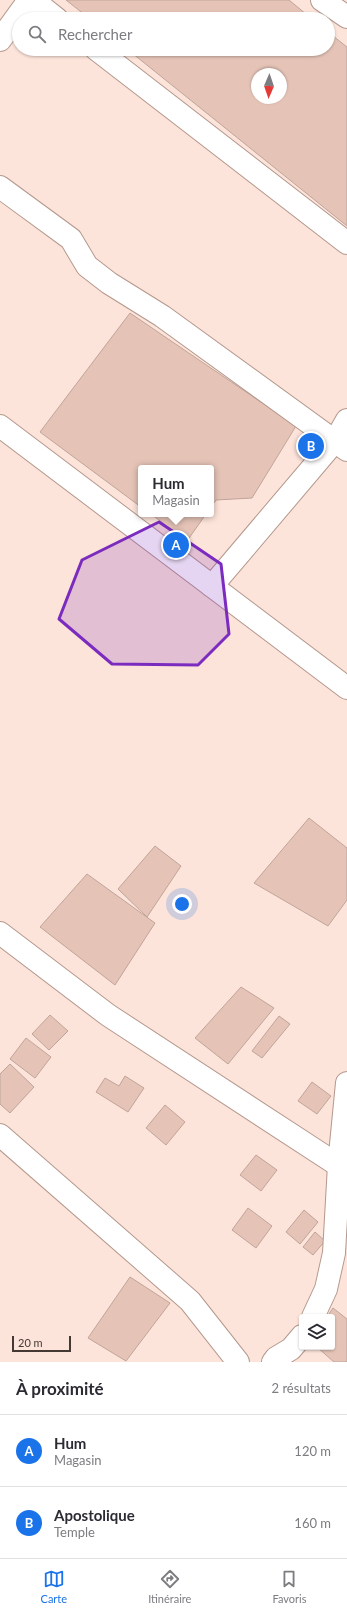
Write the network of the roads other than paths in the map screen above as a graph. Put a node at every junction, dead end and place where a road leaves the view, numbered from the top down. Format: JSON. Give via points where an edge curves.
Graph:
{"nodes":[{"id":1,"x":30,"y":0,"type":"edge"},
{"id":2,"x":33,"y":0,"type":"edge"},
{"id":3,"x":322,"y":0,"type":"edge"},
{"id":4,"x":22,"y":12,"type":"edge"},
{"id":5,"x":48,"y":12,"type":"edge"},
{"id":6,"x":347,"y":17,"type":"edge"},
{"id":7,"x":105,"y":56,"type":"edge"},
{"id":8,"x":0,"y":187,"type":"edge"},
{"id":9,"x":347,"y":243,"type":"edge"},
{"id":10,"x":347,"y":420,"type":"edge"},
{"id":11,"x":0,"y":426,"type":"edge"},
{"id":12,"x":341,"y":445,"type":"edge"},
{"id":13,"x":212,"y":586,"type":"junction"},
{"id":14,"x":347,"y":688,"type":"edge"},
{"id":15,"x":0,"y":933,"type":"edge"},
{"id":16,"x":347,"y":1084,"type":"edge"},
{"id":17,"x":0,"y":1136,"type":"edge"},
{"id":18,"x":343,"y":1168,"type":"edge"},
{"id":19,"x":347,"y":1266,"type":"edge"},
{"id":20,"x":326,"y":1289,"type":"junction"},
{"id":21,"x":314,"y":1314,"type":"edge"},
{"id":22,"x":299,"y":1340,"type":"edge"},
{"id":23,"x":277,"y":1361,"type":"edge"},
{"id":24,"x":238,"y":1362,"type":"edge"}],
"edges":[{"from":1,"to":4,"type":"street"},
{"from":2,"to":5,"type":"street"},
{"from":3,"to":6,"type":"street"},
{"from":7,"to":9,"type":"street"},
{"from":8,"to":12,"type":"street","via":[[71,239],[87,266],[109,283],[162,316]]},
{"from":10,"to":12,"type":"street"},
{"from":11,"to":13,"type":"street"},
{"from":12,"to":13,"type":"street"},
{"from":13,"to":14,"type":"street"},
{"from":15,"to":18,"type":"street","via":[[108,1015]]},
{"from":16,"to":18,"type":"street"},
{"from":17,"to":24,"type":"street","via":[[190,1301]]},
{"from":18,"to":20,"type":"street","via":[[334,1253]]},
{"from":19,"to":20,"type":"street"},
{"from":20,"to":21,"type":"street"},
{"from":22,"to":23,"type":"street"}]}
